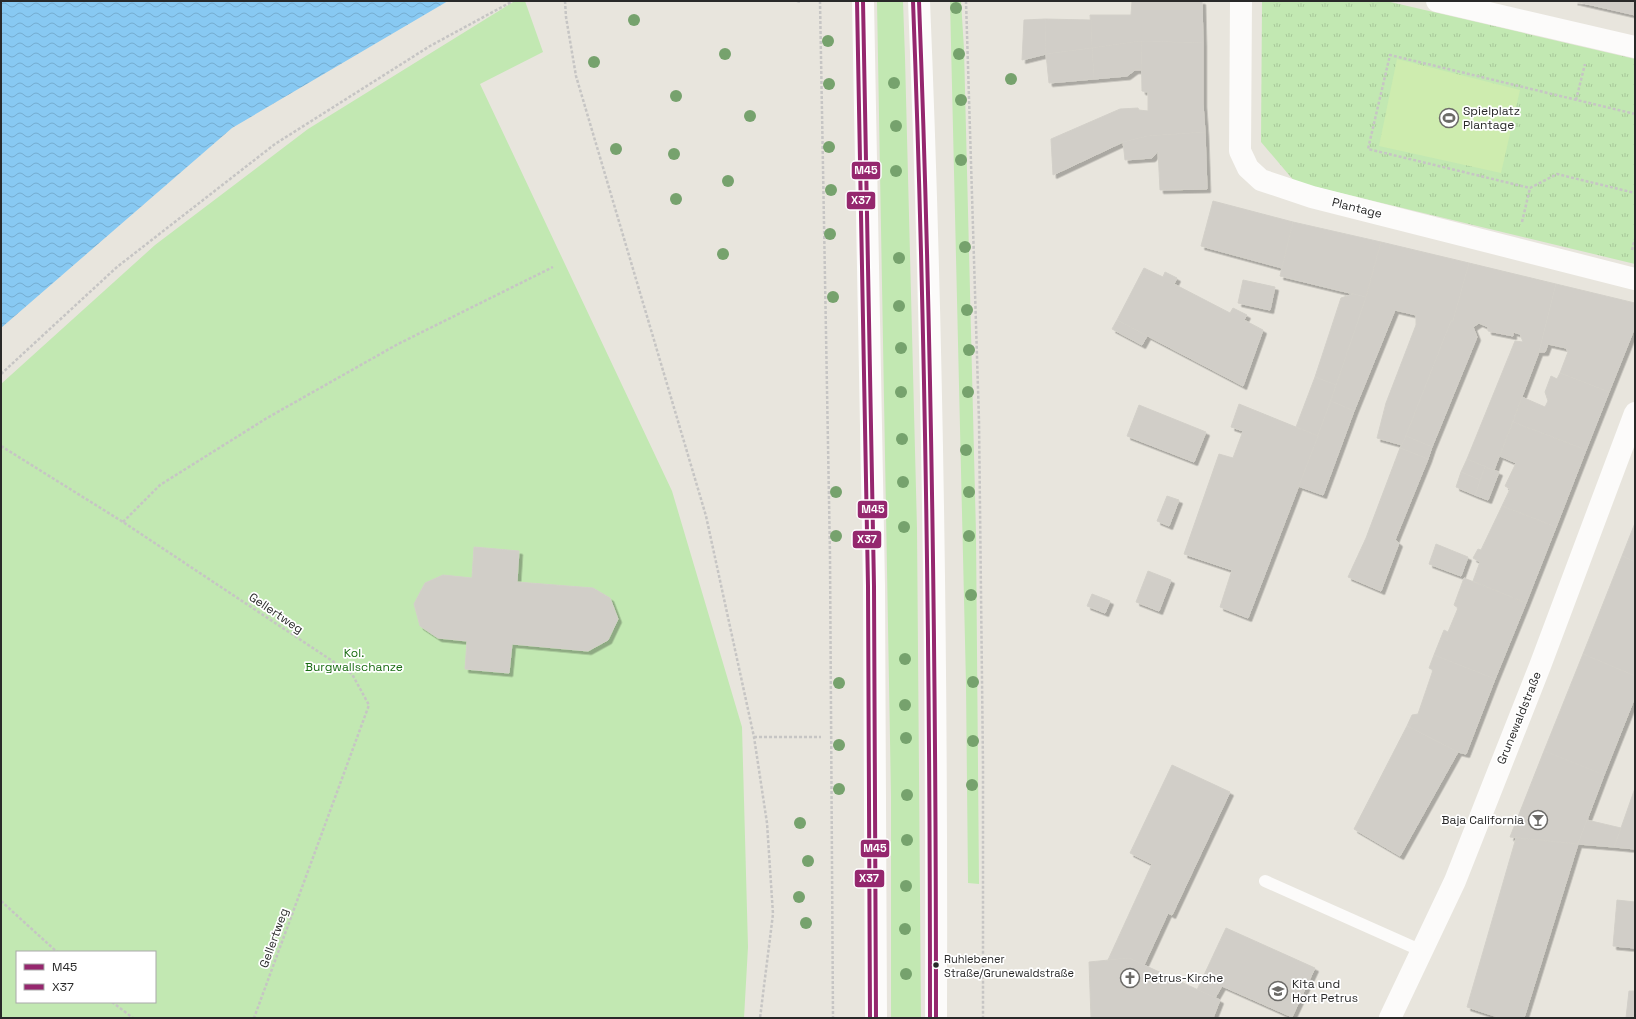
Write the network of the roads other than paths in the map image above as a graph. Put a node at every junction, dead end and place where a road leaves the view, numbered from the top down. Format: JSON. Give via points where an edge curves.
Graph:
{"nodes":[{"id":1,"x":863,"y":1,"type":"edge"},
{"id":2,"x":919,"y":1,"type":"edge"},
{"id":3,"x":1242,"y":1,"type":"edge"},
{"id":4,"x":1437,"y":1,"type":"edge"},
{"id":5,"x":1635,"y":47,"type":"edge"},
{"id":6,"x":1635,"y":279,"type":"edge"},
{"id":7,"x":1635,"y":413,"type":"edge"},
{"id":8,"x":1265,"y":881,"type":"dead end"},
{"id":9,"x":1422,"y":951,"type":"junction"},
{"id":10,"x":876,"y":1018,"type":"edge"},
{"id":11,"x":936,"y":1018,"type":"edge"},
{"id":12,"x":1390,"y":1018,"type":"edge"}],
"edges":[{"from":1,"to":10,"type":"main road","via":[[874,578]]},
{"from":2,"to":11,"type":"main road","via":[[930,370],[936,700]]},
{"from":3,"to":6,"type":"main road","name":"Plantage","via":[[1240,151],[1248,168],[1261,180],[1312,197]]},
{"from":4,"to":5,"type":"main road"},
{"from":7,"to":9,"type":"main road","name":"Grunewaldstraße","via":[[1458,874]]},
{"from":8,"to":9,"type":"lane"},
{"from":9,"to":12,"type":"main road","name":"Grunewaldstraße"}]}
